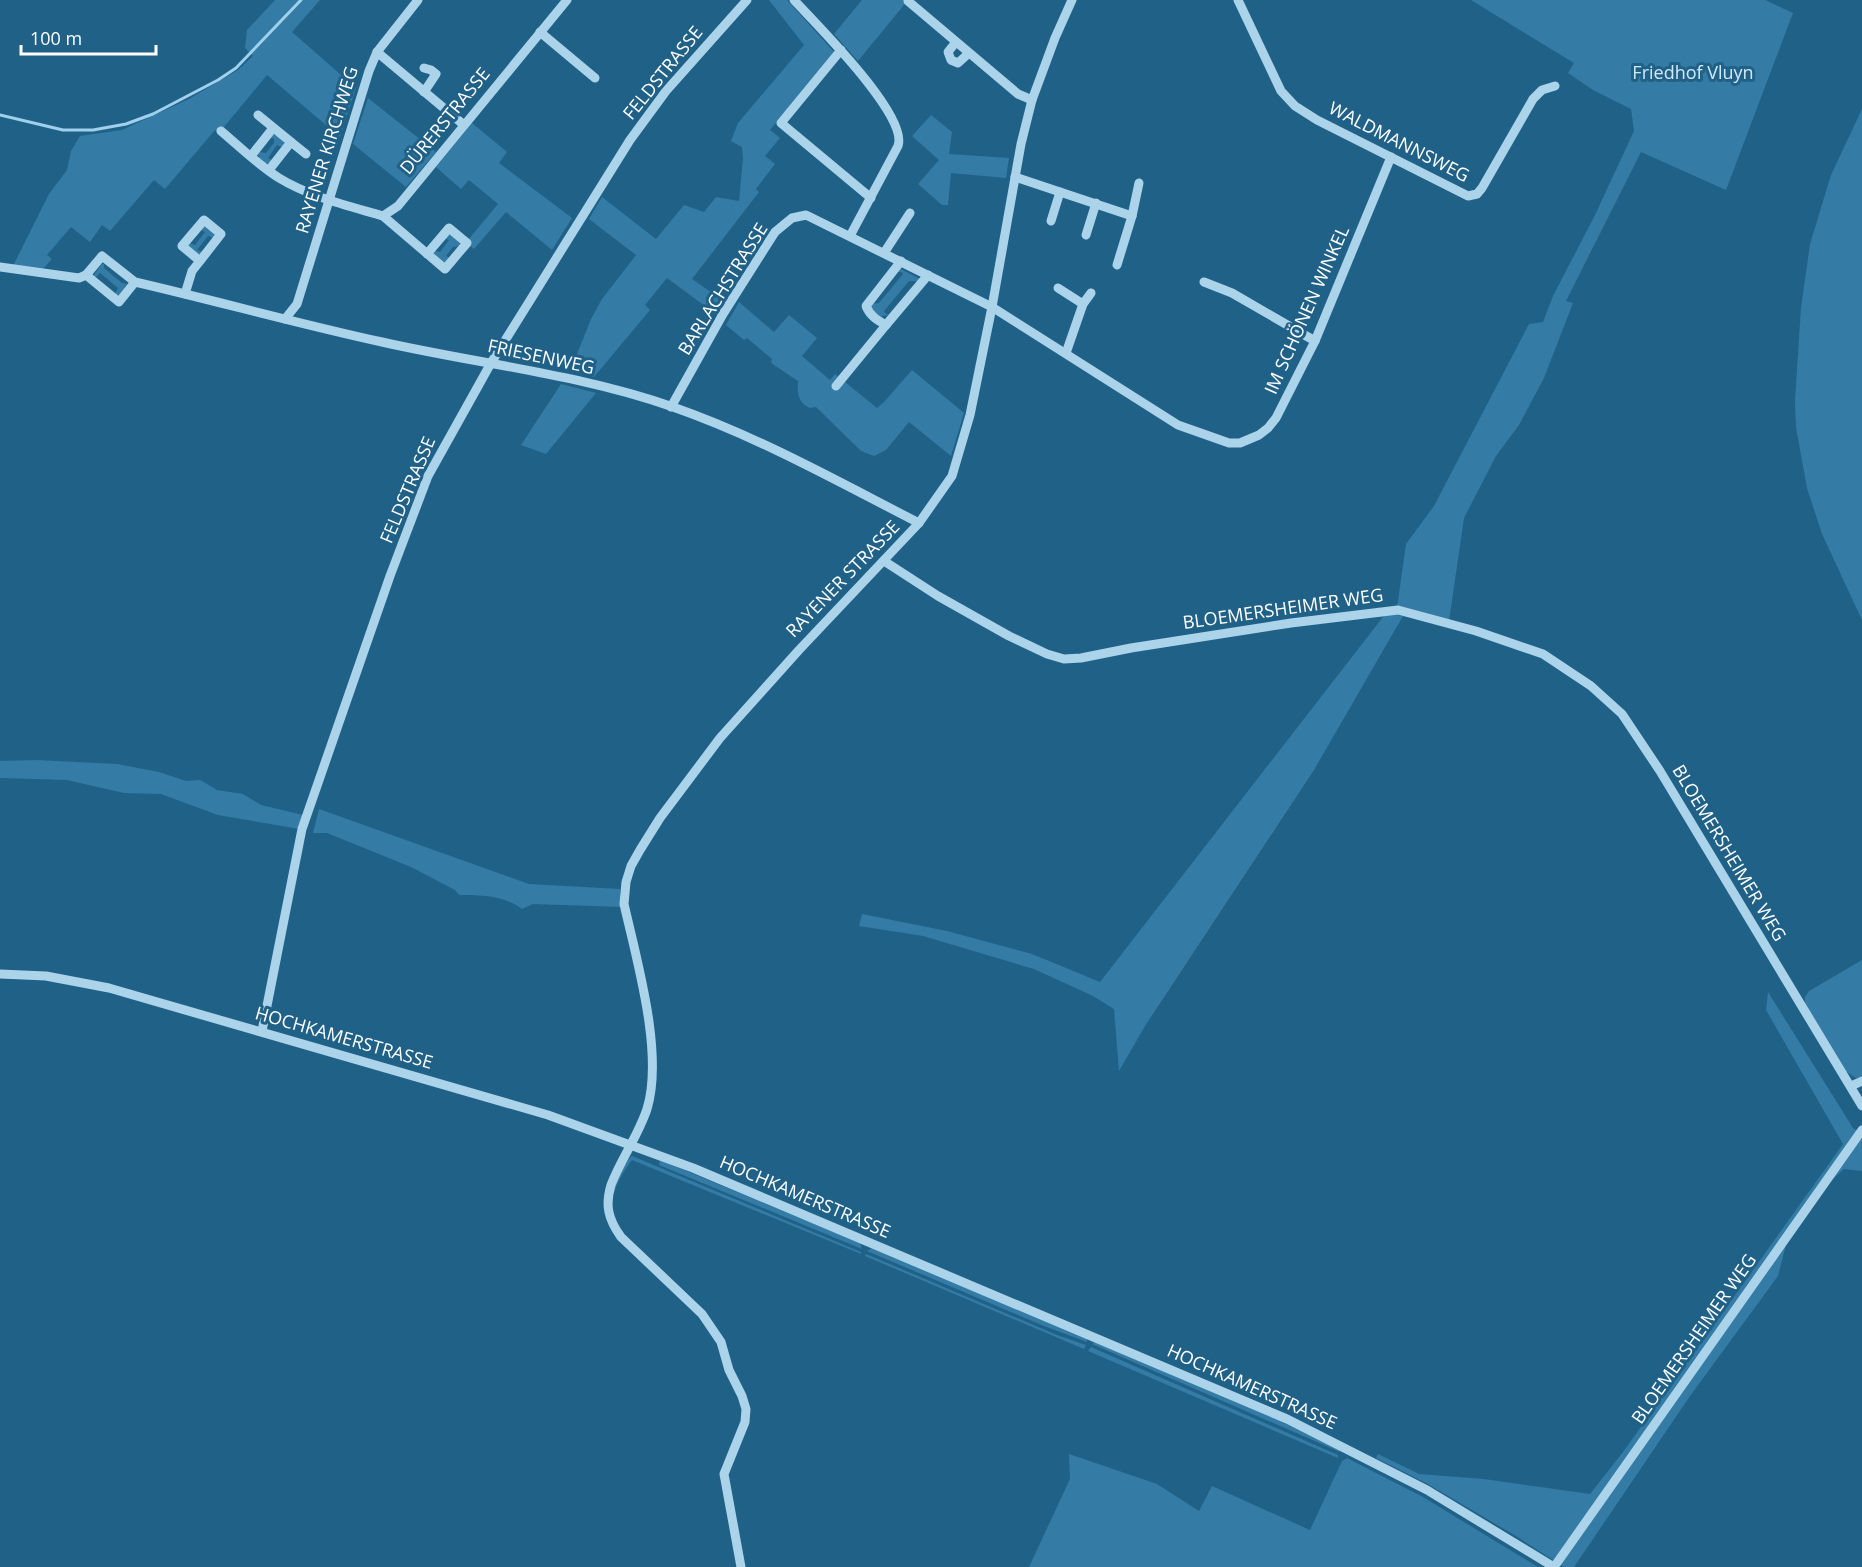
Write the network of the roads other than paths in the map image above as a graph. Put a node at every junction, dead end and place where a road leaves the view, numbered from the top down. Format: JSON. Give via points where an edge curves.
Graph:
{"nodes":[{"id":1,"x":418,"y":0,"type":"edge"},
{"id":2,"x":567,"y":0,"type":"edge"},
{"id":3,"x":747,"y":0,"type":"edge"},
{"id":4,"x":794,"y":0,"type":"edge"},
{"id":5,"x":1072,"y":0,"type":"edge"},
{"id":6,"x":1238,"y":0,"type":"edge"},
{"id":7,"x":908,"y":1,"type":"edge"},
{"id":8,"x":540,"y":32,"type":"junction"},
{"id":9,"x":956,"y":42,"type":"junction"},
{"id":10,"x":841,"y":50,"type":"junction"},
{"id":11,"x":377,"y":52,"type":"junction"},
{"id":12,"x":969,"y":53,"type":"junction"},
{"id":13,"x":424,"y":68,"type":"dead end"},
{"id":14,"x":595,"y":78,"type":"dead end"},
{"id":15,"x":1555,"y":86,"type":"dead end"},
{"id":16,"x":424,"y":92,"type":"junction"},
{"id":17,"x":1032,"y":100,"type":"junction"},
{"id":18,"x":258,"y":115,"type":"dead end"},
{"id":19,"x":464,"y":125,"type":"junction"},
{"id":20,"x":273,"y":128,"type":"junction"},
{"id":21,"x":221,"y":131,"type":"dead end"},
{"id":22,"x":291,"y":142,"type":"junction"},
{"id":23,"x":306,"y":154,"type":"dead end"},
{"id":24,"x":251,"y":156,"type":"junction"},
{"id":25,"x":1391,"y":157,"type":"junction"},
{"id":26,"x":269,"y":170,"type":"junction"},
{"id":27,"x":1016,"y":177,"type":"junction"},
{"id":28,"x":1139,"y":183,"type":"dead end"},
{"id":29,"x":1060,"y":192,"type":"junction"},
{"id":30,"x":871,"y":198,"type":"junction"},
{"id":31,"x":329,"y":199,"type":"junction"},
{"id":32,"x":1096,"y":203,"type":"junction"},
{"id":33,"x":910,"y":213,"type":"dead end"},
{"id":34,"x":383,"y":216,"type":"junction"},
{"id":35,"x":1132,"y":216,"type":"junction"},
{"id":36,"x":1051,"y":221,"type":"dead end"},
{"id":37,"x":1086,"y":235,"type":"dead end"},
{"id":38,"x":850,"y":236,"type":"junction"},
{"id":39,"x":884,"y":253,"type":"junction"},
{"id":40,"x":427,"y":254,"type":"junction"},
{"id":41,"x":200,"y":261,"type":"junction"},
{"id":42,"x":901,"y":261,"type":"junction"},
{"id":43,"x":1117,"y":265,"type":"dead end"},
{"id":44,"x":0,"y":267,"type":"edge"},
{"id":45,"x":86,"y":275,"type":"junction"},
{"id":46,"x":928,"y":275,"type":"junction"},
{"id":47,"x":135,"y":282,"type":"junction"},
{"id":48,"x":1204,"y":282,"type":"dead end"},
{"id":49,"x":1058,"y":288,"type":"dead end"},
{"id":50,"x":1091,"y":293,"type":"dead end"},
{"id":51,"x":185,"y":294,"type":"junction"},
{"id":52,"x":1083,"y":304,"type":"junction"},
{"id":53,"x":992,"y":307,"type":"junction"},
{"id":54,"x":285,"y":319,"type":"junction"},
{"id":55,"x":886,"y":325,"type":"junction"},
{"id":56,"x":1315,"y":341,"type":"junction"},
{"id":57,"x":1066,"y":353,"type":"junction"},
{"id":58,"x":491,"y":363,"type":"junction"},
{"id":59,"x":836,"y":386,"type":"dead end"},
{"id":60,"x":671,"y":407,"type":"junction"},
{"id":61,"x":919,"y":524,"type":"junction"},
{"id":62,"x":884,"y":561,"type":"junction"},
{"id":63,"x":0,"y":974,"type":"edge"},
{"id":64,"x":262,"y":1032,"type":"junction"},
{"id":65,"x":1862,"y":1081,"type":"edge"},
{"id":66,"x":1851,"y":1086,"type":"junction"},
{"id":67,"x":1862,"y":1106,"type":"edge"},
{"id":68,"x":1862,"y":1130,"type":"edge"},
{"id":69,"x":631,"y":1145,"type":"junction"},
{"id":70,"x":741,"y":1567,"type":"edge"},
{"id":71,"x":1554,"y":1567,"type":"edge"}],
"edges":[{"from":1,"to":11,"type":"street","name":"RAYENER KIRCHWEG"},
{"from":2,"to":8,"type":"street","name":"DÜRERSTRASSE"},
{"from":3,"to":58,"type":"street","name":"FELDSTRASSE","via":[[666,91],[630,140]]},
{"from":4,"to":10,"type":"street"},
{"from":5,"to":17,"type":"street","name":"RAYENER STRASSE"},
{"from":6,"to":25,"type":"street","name":"WALDMANNSWEG","via":[[1281,91],[1295,106]]},
{"from":7,"to":9,"type":"street"},
{"from":8,"to":14,"type":"street"},
{"from":8,"to":19,"type":"street","name":"DÜRERSTRASSE"},
{"from":9,"to":12,"type":"street"},
{"from":9,"to":12,"type":"street","via":[[948,52],[951,60],[958,63]]},
{"from":10,"to":30,"type":"street","via":[[891,115],[900,141]]},
{"from":10,"to":30,"type":"street","via":[[781,123]]},
{"from":11,"to":16,"type":"street"},
{"from":11,"to":31,"type":"street","name":"RAYENER KIRCHWEG"},
{"from":12,"to":17,"type":"street","via":[[1018,94]]},
{"from":13,"to":16,"type":"street","via":[[436,74]]},
{"from":15,"to":25,"type":"street","name":"WALDMANNSWEG","via":[[1542,90],[1533,99],[1477,194],[1468,196]]},
{"from":16,"to":19,"type":"street"},
{"from":17,"to":27,"type":"street","name":"RAYENER STRASSE"},
{"from":18,"to":20,"type":"street"},
{"from":19,"to":34,"type":"street","name":"DÜRERSTRASSE","via":[[398,206]]},
{"from":20,"to":22,"type":"street"},
{"from":20,"to":24,"type":"street"},
{"from":21,"to":24,"type":"street"},
{"from":22,"to":23,"type":"street"},
{"from":22,"to":26,"type":"street"},
{"from":24,"to":26,"type":"street"},
{"from":25,"to":56,"type":"street","name":"IM SCHÖNEN WINKEL"},
{"from":26,"to":31,"type":"street"},
{"from":27,"to":29,"type":"street"},
{"from":27,"to":53,"type":"street","name":"RAYENER STRASSE"},
{"from":28,"to":35,"type":"street"},
{"from":29,"to":32,"type":"street"},
{"from":29,"to":36,"type":"street"},
{"from":30,"to":38,"type":"street"},
{"from":31,"to":34,"type":"street"},
{"from":31,"to":54,"type":"street","name":"RAYENER KIRCHWEG","via":[[297,304]]},
{"from":32,"to":35,"type":"street"},
{"from":32,"to":37,"type":"street"},
{"from":33,"to":39,"type":"street"},
{"from":34,"to":40,"type":"street"},
{"from":35,"to":43,"type":"street"},
{"from":38,"to":39,"type":"street","name":"BARLACHSTRASSE"},
{"from":38,"to":60,"type":"street","name":"BARLACHSTRASSE","via":[[806,215],[792,218],[775,232]]},
{"from":39,"to":42,"type":"street","name":"BARLACHSTRASSE"},
{"from":40,"to":40,"type":"street","via":[[445,269],[467,243],[449,228]]},
{"from":41,"to":41,"type":"street","via":[[182,246],[204,220],[221,234]]},
{"from":41,"to":51,"type":"street","via":[[192,271]]},
{"from":42,"to":46,"type":"street","name":"BARLACHSTRASSE"},
{"from":42,"to":55,"type":"street","via":[[866,306],[869,313]]},
{"from":44,"to":45,"type":"street","via":[[79,278]]},
{"from":45,"to":47,"type":"street","name":"FRIESENWEG","via":[[102,255]]},
{"from":45,"to":47,"type":"street","via":[[119,302]]},
{"from":46,"to":53,"type":"street","name":"BARLACHSTRASSE"},
{"from":46,"to":55,"type":"street"},
{"from":47,"to":51,"type":"street","name":"FRIESENWEG"},
{"from":48,"to":56,"type":"street","via":[[1232,293]]},
{"from":49,"to":52,"type":"street"},
{"from":50,"to":52,"type":"street"},
{"from":51,"to":54,"type":"street","name":"FRIESENWEG"},
{"from":52,"to":57,"type":"street"},
{"from":53,"to":57,"type":"street","name":"IM SCHÖNEN WINKEL"},
{"from":53,"to":61,"type":"street","name":"RAYENER STRASSE","via":[[958,461],[945,489]]},
{"from":54,"to":58,"type":"street","name":"FRIESENWEG","via":[[383,343]]},
{"from":55,"to":59,"type":"street"},
{"from":56,"to":57,"type":"street","name":"IM SCHÖNEN WINKEL","via":[[1268,429],[1250,440],[1229,443],[1178,425]]},
{"from":58,"to":60,"type":"street","name":"FRIESENWEG","via":[[590,384]]},
{"from":58,"to":64,"type":"street","name":"FELDSTRASSE","via":[[428,476],[314,795],[300,841]]},
{"from":60,"to":61,"type":"street","name":"FRIESENWEG","via":[[724,426],[801,462]]},
{"from":61,"to":62,"type":"street","name":"RAYENER STRASSE"},
{"from":62,"to":66,"type":"street","name":"BLOEMERSHEIMER WEG","via":[[1009,636],[1064,659],[1291,622],[1398,610],[1543,654],[1591,686],[1622,714]]},
{"from":62,"to":69,"type":"street","name":"RAYENER STRASSE","via":[[720,738],[660,818],[631,866],[624,904],[653,1059],[650,1096]]},
{"from":63,"to":64,"type":"street","name":"HOCHKAMERSTRASSE","via":[[86,982]]},
{"from":64,"to":69,"type":"street","name":"HOCHKAMERSTRASSE","via":[[527,1109]]},
{"from":65,"to":66,"type":"street"},
{"from":66,"to":67,"type":"street","name":"BLOEMERSHEIMER WEG"},
{"from":68,"to":71,"type":"street","name":"BLOEMERSHEIMER WEG"},
{"from":69,"to":70,"type":"street","name":"RAYENER STRASSE","via":[[608,1195],[610,1218],[621,1237],[713,1328],[746,1409],[745,1422],[724,1474]]},
{"from":69,"to":71,"type":"street","name":"HOCHKAMERSTRASSE","via":[[737,1186],[1287,1419],[1427,1490]]}]}
